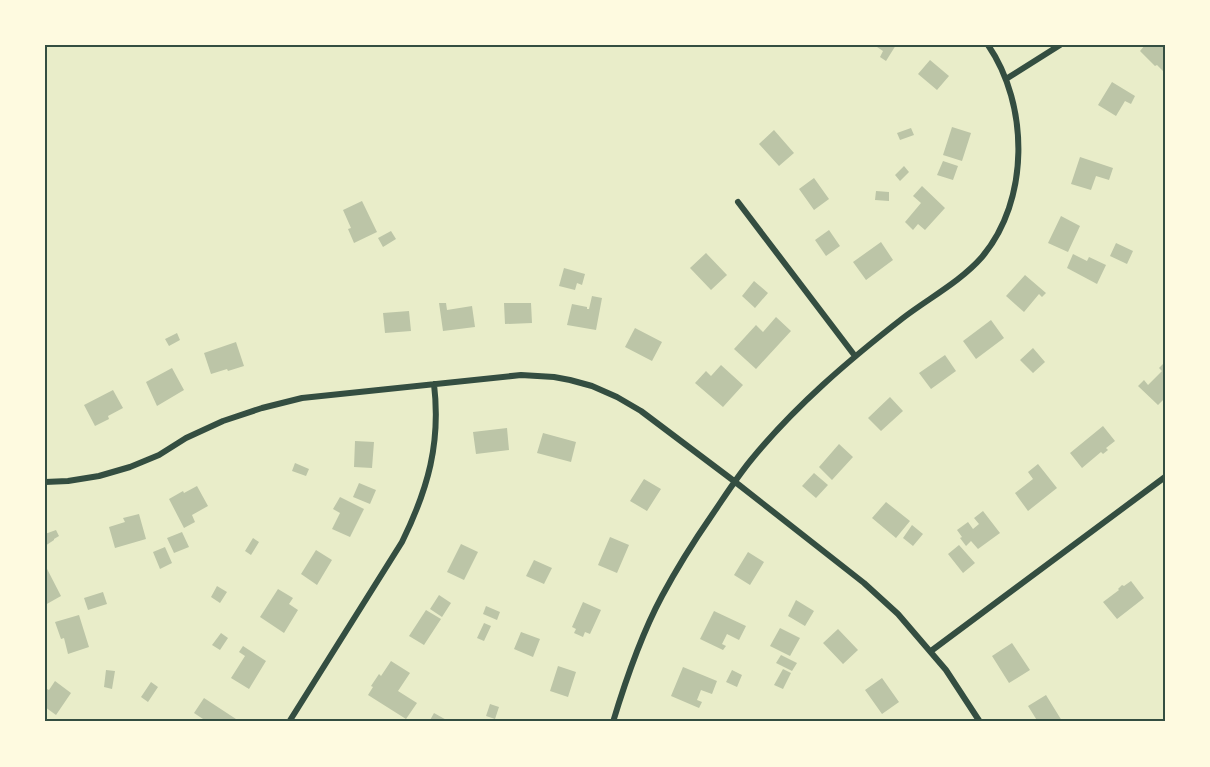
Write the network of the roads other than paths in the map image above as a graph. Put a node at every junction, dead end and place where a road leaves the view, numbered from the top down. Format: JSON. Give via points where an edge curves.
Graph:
{"nodes":[{"id":1,"x":988,"y":45,"type":"edge"},
{"id":2,"x":1060,"y":45,"type":"edge"},
{"id":3,"x":1006,"y":79,"type":"junction"},
{"id":4,"x":738,"y":202,"type":"dead end"},
{"id":5,"x":855,"y":356,"type":"junction"},
{"id":6,"x":434,"y":384,"type":"junction"},
{"id":7,"x":1165,"y":477,"type":"edge"},
{"id":8,"x":734,"y":481,"type":"junction"},
{"id":9,"x":45,"y":482,"type":"edge"},
{"id":10,"x":931,"y":651,"type":"junction"},
{"id":11,"x":289,"y":722,"type":"edge"},
{"id":12,"x":613,"y":722,"type":"edge"},
{"id":13,"x":980,"y":722,"type":"edge"}],
"edges":[{"from":1,"to":3,"type":"street"},
{"from":2,"to":3,"type":"street"},
{"from":3,"to":5,"type":"street","via":[[1015,110],[1018,163],[1014,191],[998,233],[982,257],[961,277]]},
{"from":4,"to":5,"type":"street"},
{"from":5,"to":8,"type":"street","via":[[795,412]]},
{"from":6,"to":8,"type":"street","via":[[521,375],[554,377],[592,386],[641,411]]},
{"from":6,"to":9,"type":"street","via":[[302,398],[262,408],[223,421],[130,467],[99,476]]},
{"from":6,"to":11,"type":"street","via":[[433,453],[416,514]]},
{"from":7,"to":10,"type":"street"},
{"from":8,"to":10,"type":"street","via":[[864,584]]},
{"from":8,"to":12,"type":"street","via":[[661,597]]},
{"from":10,"to":13,"type":"street"}]}
